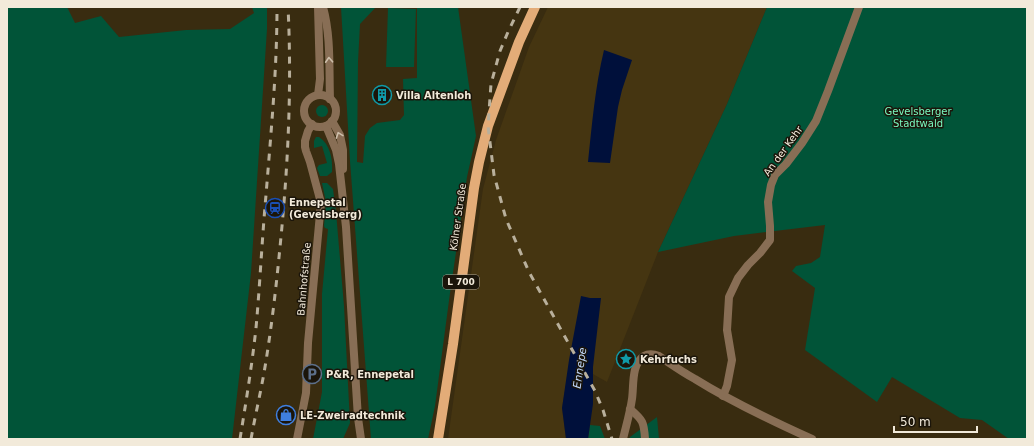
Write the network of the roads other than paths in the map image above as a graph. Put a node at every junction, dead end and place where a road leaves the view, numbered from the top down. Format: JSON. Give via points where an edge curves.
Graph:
{"nodes":[{"id":1,"x":318,"y":7,"type":"edge"},
{"id":2,"x":323,"y":7,"type":"edge"},
{"id":3,"x":535,"y":7,"type":"edge"},
{"id":4,"x":859,"y":7,"type":"edge"},
{"id":5,"x":318,"y":95,"type":"junction"},
{"id":6,"x":330,"y":99,"type":"junction"},
{"id":7,"x":312,"y":124,"type":"junction"},
{"id":8,"x":329,"y":124,"type":"junction"},
{"id":9,"x":723,"y":396,"type":"junction"},
{"id":10,"x":630,"y":409,"type":"junction"},
{"id":11,"x":297,"y":439,"type":"edge"},
{"id":12,"x":360,"y":439,"type":"edge"},
{"id":13,"x":438,"y":439,"type":"edge"},
{"id":14,"x":623,"y":439,"type":"edge"},
{"id":15,"x":645,"y":439,"type":"edge"},
{"id":16,"x":812,"y":439,"type":"edge"}],
"edges":[{"from":1,"to":5,"type":"street"},
{"from":6,"to":2,"type":"street","one_way":true,"via":[[328,40]]},
{"from":3,"to":13,"type":"main road","name":"Kölner Straße","number":"L 700","via":[[496,102],[479,162]]},
{"from":4,"to":9,"type":"street","name":"An der Kehr","via":[[816,121],[802,143],[775,175],[771,185],[768,202],[770,240],[738,278],[729,297],[727,330],[732,360]]},
{"from":5,"to":6,"type":"street"},
{"from":5,"to":7,"type":"street","via":[[310,99],[305,107],[306,117]]},
{"from":6,"to":8,"type":"street","via":[[334,102],[336,112]]},
{"from":7,"to":8,"type":"street"},
{"from":7,"to":11,"type":"street","name":"Bahnhofstraße","via":[[305,147],[322,202],[308,343],[306,393]]},
{"from":8,"to":12,"type":"street","via":[[336,150],[346,228]]},
{"from":9,"to":10,"type":"street","via":[[659,356],[650,354],[640,359],[636,366]]},
{"from":9,"to":16,"type":"street"},
{"from":10,"to":14,"type":"street"},
{"from":10,"to":15,"type":"street","via":[[642,421]]}]}
